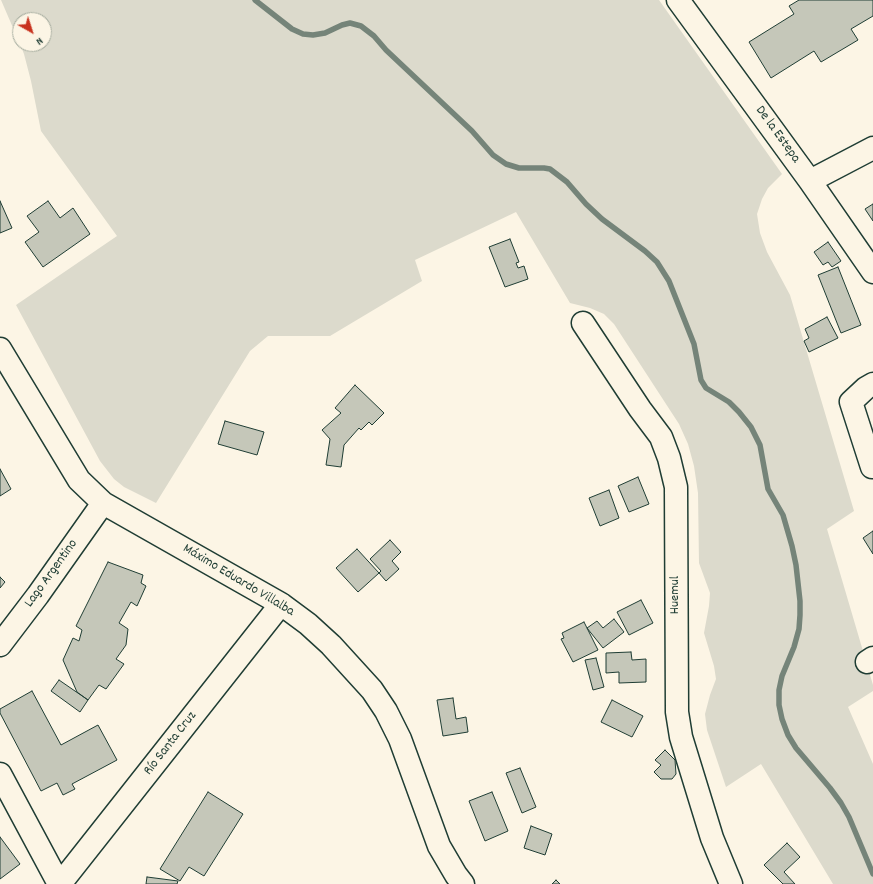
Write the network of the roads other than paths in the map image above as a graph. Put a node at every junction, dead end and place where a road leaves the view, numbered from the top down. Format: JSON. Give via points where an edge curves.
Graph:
{"nodes":[{"id":1,"x":678,"y":0,"type":"edge"},
{"id":2,"x":873,"y":148,"type":"edge"},
{"id":3,"x":810,"y":181,"type":"junction"},
{"id":4,"x":873,"y":272,"type":"edge"},
{"id":5,"x":583,"y":323,"type":"dead end"},
{"id":6,"x":0,"y":349,"type":"edge"},
{"id":7,"x":873,"y":384,"type":"edge"},
{"id":8,"x":872,"y":467,"type":"edge"},
{"id":9,"x":103,"y":503,"type":"junction"},
{"id":10,"x":281,"y":604,"type":"junction"},
{"id":11,"x":0,"y":645,"type":"edge"},
{"id":12,"x":0,"y":774,"type":"edge"},
{"id":13,"x":60,"y":884,"type":"edge"},
{"id":14,"x":463,"y":884,"type":"edge"},
{"id":15,"x":730,"y":884,"type":"edge"}],
"edges":[{"from":1,"to":3,"type":"street","name":"De la Estepa"},
{"from":2,"to":3,"type":"street"},
{"from":3,"to":4,"type":"street","name":"De la Estepa"},
{"from":5,"to":15,"type":"street","name":"Huemul","via":[[661,437],[669,458],[676,487],[677,712],[681,737],[712,838]]},
{"from":6,"to":9,"type":"street","name":"Máximo Eduardo Villalba","via":[[78,480]]},
{"from":7,"to":8,"type":"street","via":[[851,402]]},
{"from":9,"to":10,"type":"street","name":"Máximo Eduardo Villalba"},
{"from":9,"to":11,"type":"street","name":"Lago Argentino"},
{"from":10,"to":13,"type":"street","name":"Río Santa Cruz"},
{"from":10,"to":14,"type":"street","name":"Máximo Eduardo Villalba","via":[[330,645],[372,690],[386,711],[400,738],[439,846]]},
{"from":12,"to":13,"type":"street"}]}
